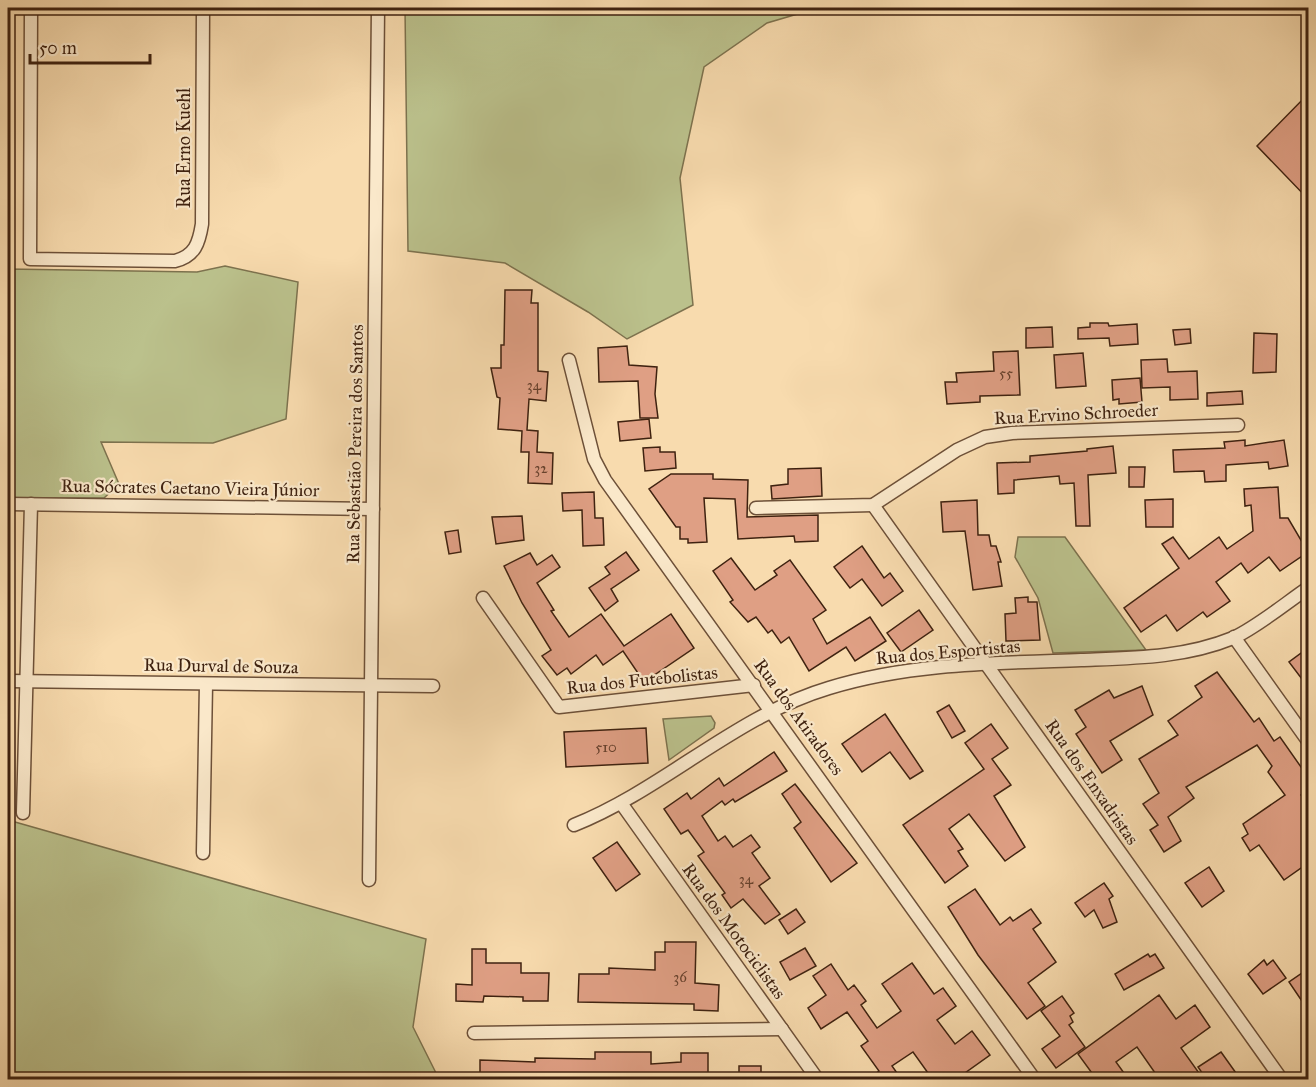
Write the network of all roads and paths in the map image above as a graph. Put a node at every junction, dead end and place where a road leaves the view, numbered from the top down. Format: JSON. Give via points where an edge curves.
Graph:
{"nodes":[{"id":1,"x":31,"y":8,"type":"edge"},
{"id":2,"x":203,"y":8,"type":"edge"},
{"id":3,"x":378,"y":8,"type":"edge"},
{"id":4,"x":569,"y":360,"type":"dead end"},
{"id":5,"x":1238,"y":425,"type":"dead end"},
{"id":6,"x":8,"y":504,"type":"edge"},
{"id":7,"x":31,"y":504,"type":"junction"},
{"id":8,"x":873,"y":505,"type":"junction"},
{"id":9,"x":756,"y":508,"type":"dead end"},
{"id":10,"x":373,"y":509,"type":"junction"},
{"id":11,"x":1308,"y":588,"type":"edge"},
{"id":12,"x":483,"y":598,"type":"dead end"},
{"id":13,"x":1234,"y":637,"type":"junction"},
{"id":14,"x":986,"y":664,"type":"junction"},
{"id":15,"x":8,"y":681,"type":"edge"},
{"id":16,"x":26,"y":682,"type":"junction"},
{"id":17,"x":206,"y":684,"type":"junction"},
{"id":18,"x":371,"y":685,"type":"junction"},
{"id":19,"x":754,"y":685,"type":"junction"},
{"id":20,"x":433,"y":686,"type":"dead end"},
{"id":21,"x":771,"y":710,"type":"junction"},
{"id":22,"x":1308,"y":741,"type":"edge"},
{"id":23,"x":621,"y":803,"type":"junction"},
{"id":24,"x":23,"y":813,"type":"dead end"},
{"id":25,"x":574,"y":825,"type":"dead end"},
{"id":26,"x":203,"y":853,"type":"dead end"},
{"id":27,"x":369,"y":880,"type":"dead end"},
{"id":28,"x":782,"y":1029,"type":"junction"},
{"id":29,"x":474,"y":1033,"type":"dead end"},
{"id":30,"x":818,"y":1080,"type":"edge"},
{"id":31,"x":1035,"y":1080,"type":"edge"},
{"id":32,"x":1282,"y":1080,"type":"edge"}],
"edges":[{"from":1,"to":2,"type":"street","name":"Rua Erno Kuehl","via":[[30,259],[175,261],[194,252],[202,224]]},
{"from":3,"to":10,"type":"street","name":"Rua Sebastião Pereira dos Santos"},
{"from":4,"to":19,"type":"street","name":"Rua dos Atiradores","via":[[594,459],[605,480]]},
{"from":5,"to":8,"type":"street","name":"Rua Ervino Schroeder","via":[[1012,432],[985,437],[957,450]]},
{"from":6,"to":7,"type":"street","name":"Rua Sócrates Caetano Vieira Júnior"},
{"from":7,"to":10,"type":"street","name":"Rua Sócrates Caetano Vieira Júnior"},
{"from":7,"to":16,"type":"street"},
{"from":8,"to":9,"type":"street"},
{"from":8,"to":14,"type":"street","name":"Rua dos Enxadristas"},
{"from":10,"to":18,"type":"street","name":"Rua Sebastião Pereira dos Santos"},
{"from":11,"to":13,"type":"street","name":"Rua dos Esportistas"},
{"from":12,"to":19,"type":"street","name":"Rua dos Futebolistas","via":[[559,707]]},
{"from":13,"to":14,"type":"street","name":"Rua dos Esportistas","via":[[1153,657]]},
{"from":13,"to":22,"type":"street"},
{"from":14,"to":21,"type":"street","name":"Rua dos Esportistas","via":[[864,678]]},
{"from":14,"to":32,"type":"street","name":"Rua dos Enxadristas"},
{"from":15,"to":16,"type":"street","name":"Rua Durval de Souza"},
{"from":16,"to":17,"type":"street","name":"Rua Durval de Souza"},
{"from":16,"to":24,"type":"street"},
{"from":17,"to":18,"type":"street","name":"Rua Durval de Souza"},
{"from":17,"to":26,"type":"street"},
{"from":18,"to":20,"type":"street","name":"Rua Durval de Souza"},
{"from":18,"to":27,"type":"street","name":"Rua Sebastião Pereira dos Santos"},
{"from":19,"to":21,"type":"street","name":"Rua dos Atiradores"},
{"from":21,"to":23,"type":"street","name":"Rua dos Esportistas"},
{"from":21,"to":31,"type":"street","name":"Rua dos Atiradores"},
{"from":23,"to":25,"type":"street","name":"Rua dos Esportistas"},
{"from":23,"to":28,"type":"street","name":"Rua dos Motociclistas"},
{"from":28,"to":29,"type":"street"},
{"from":28,"to":30,"type":"street","name":"Rua dos Motociclistas"}]}
